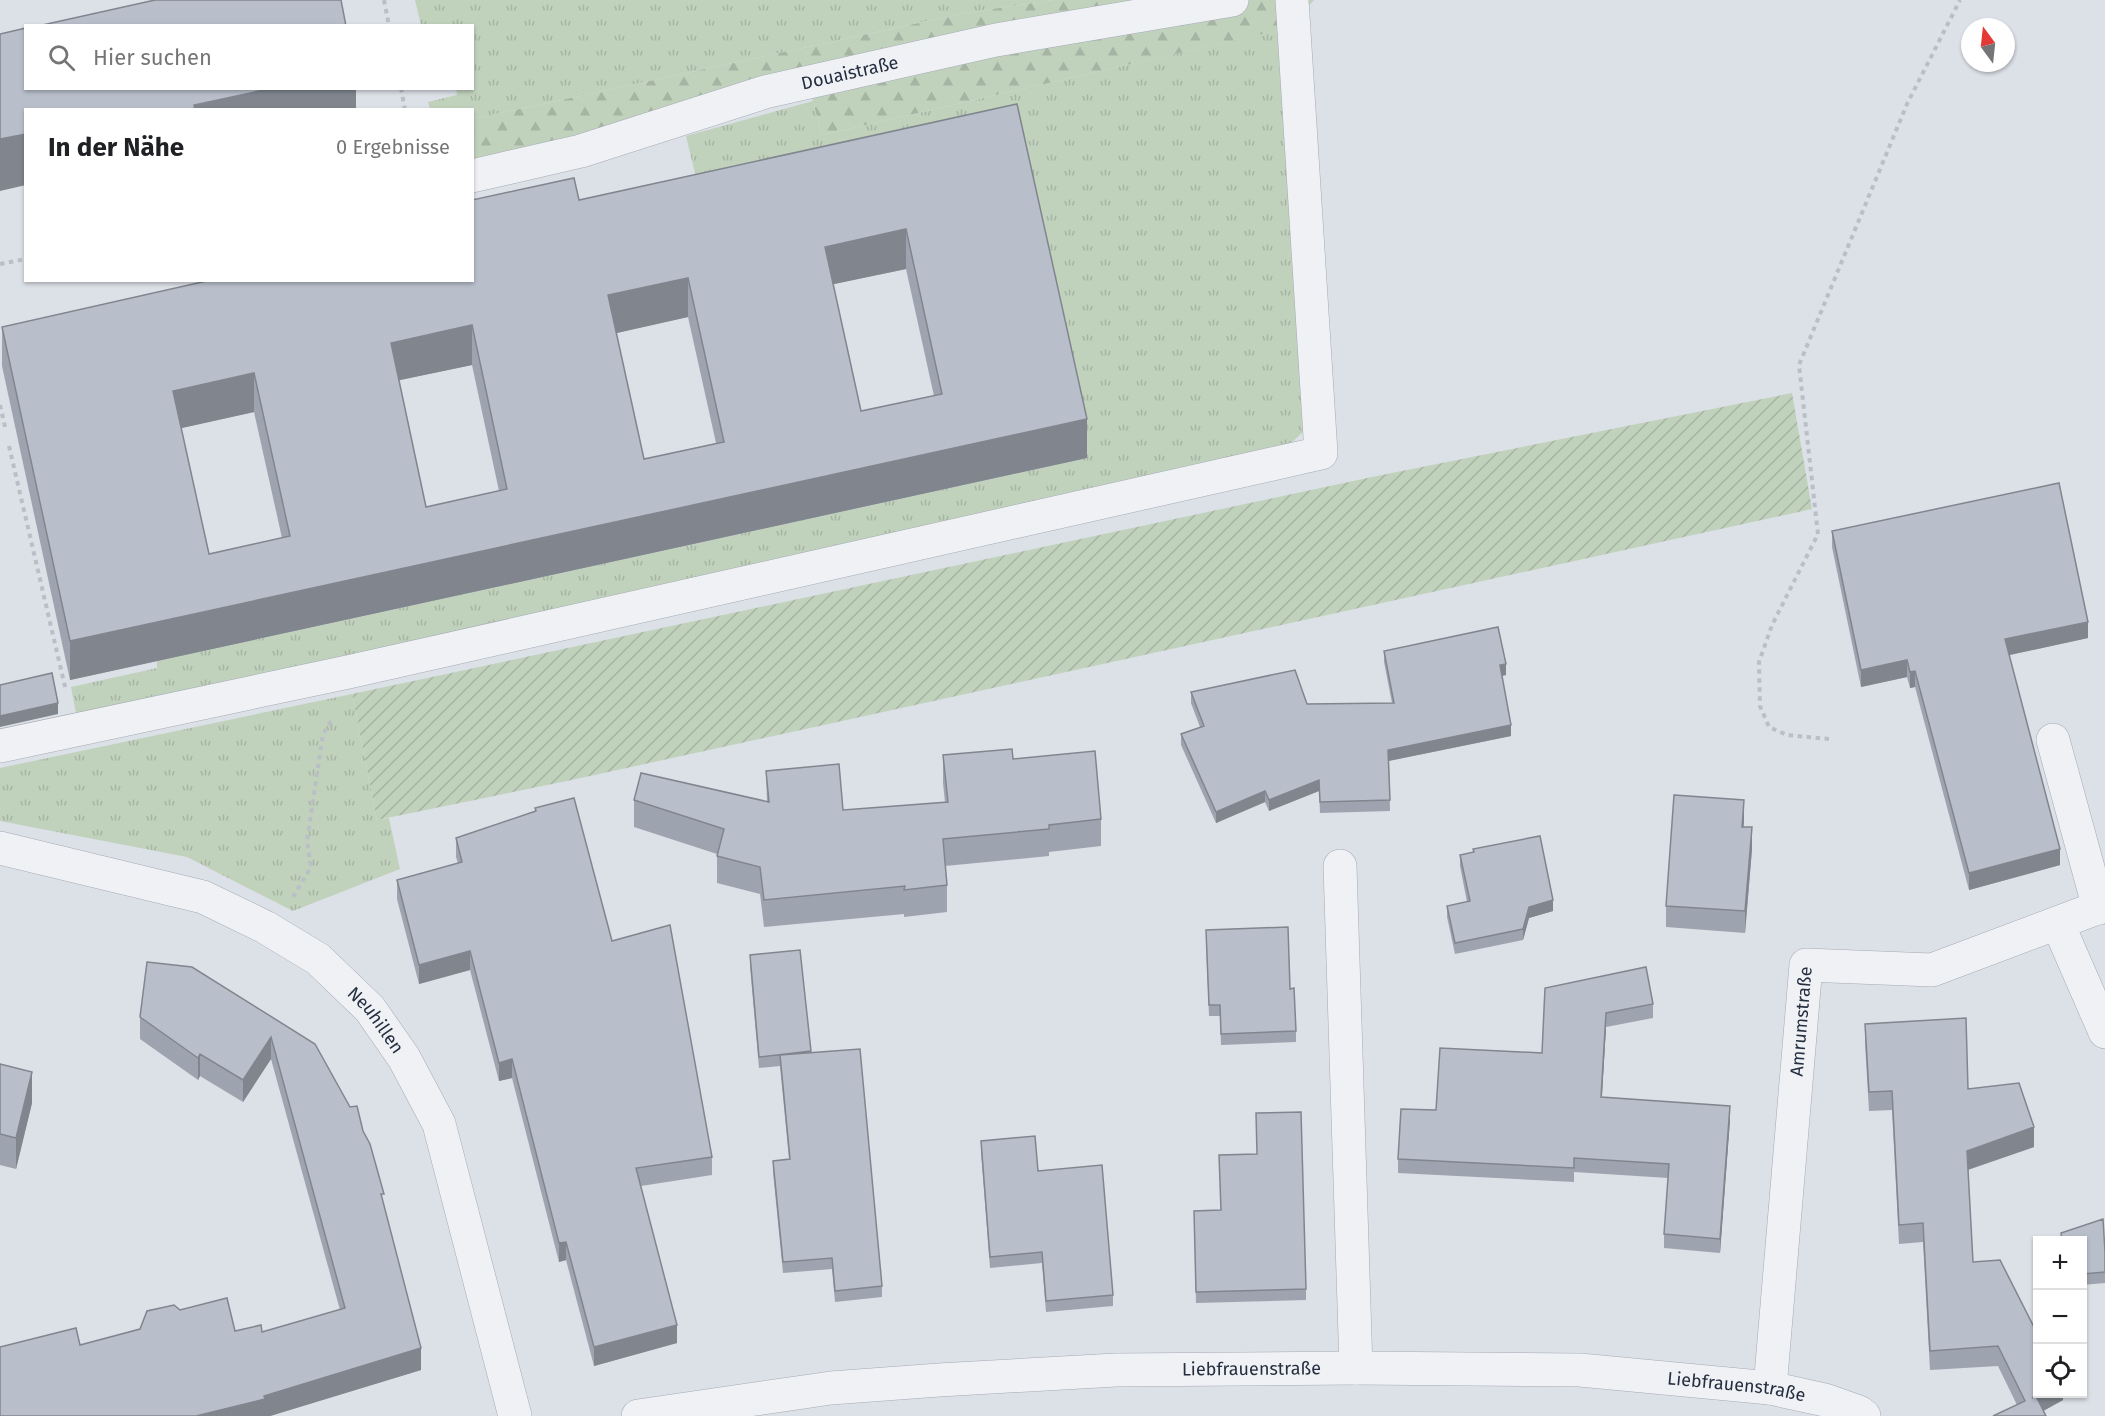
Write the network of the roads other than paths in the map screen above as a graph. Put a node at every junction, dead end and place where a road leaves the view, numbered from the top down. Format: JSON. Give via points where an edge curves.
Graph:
{"nodes":[{"id":1,"x":1232,"y":0,"type":"edge"},
{"id":2,"x":1292,"y":0,"type":"edge"},
{"id":3,"x":474,"y":177,"type":"edge"},
{"id":4,"x":2053,"y":740,"type":"dead end"},
{"id":5,"x":0,"y":747,"type":"edge"},
{"id":6,"x":0,"y":848,"type":"edge"},
{"id":7,"x":1340,"y":867,"type":"dead end"},
{"id":8,"x":2102,"y":907,"type":"edge"},
{"id":9,"x":2058,"y":924,"type":"junction"},
{"id":10,"x":2105,"y":1032,"type":"edge"},
{"id":11,"x":1356,"y":1368,"type":"junction"},
{"id":12,"x":1770,"y":1388,"type":"junction"},
{"id":13,"x":515,"y":1416,"type":"edge"},
{"id":14,"x":638,"y":1416,"type":"edge"},
{"id":15,"x":1864,"y":1416,"type":"edge"}],
"edges":[{"from":1,"to":3,"type":"street","name":"Douaistraße","via":[[996,40],[765,92],[581,151]]},
{"from":2,"to":5,"type":"street","via":[[1322,453]]},
{"from":4,"to":8,"type":"street"},
{"from":6,"to":13,"type":"street","name":"Neuhillen","via":[[203,897],[265,927],[318,959],[370,1008],[404,1058],[439,1124]]},
{"from":7,"to":11,"type":"street"},
{"from":8,"to":9,"type":"street","name":"Amrumstraße"},
{"from":9,"to":10,"type":"street"},
{"from":9,"to":12,"type":"street","name":"Amrumstraße","via":[[1932,970],[1806,965]]},
{"from":11,"to":12,"type":"street","name":"Liebfrauenstraße","via":[[1580,1371]]},
{"from":11,"to":14,"type":"street","name":"Liebfrauenstraße","via":[[1116,1370],[939,1380],[831,1388]]},
{"from":12,"to":15,"type":"street","name":"Liebfrauenstraße","via":[[1825,1400]]}]}
